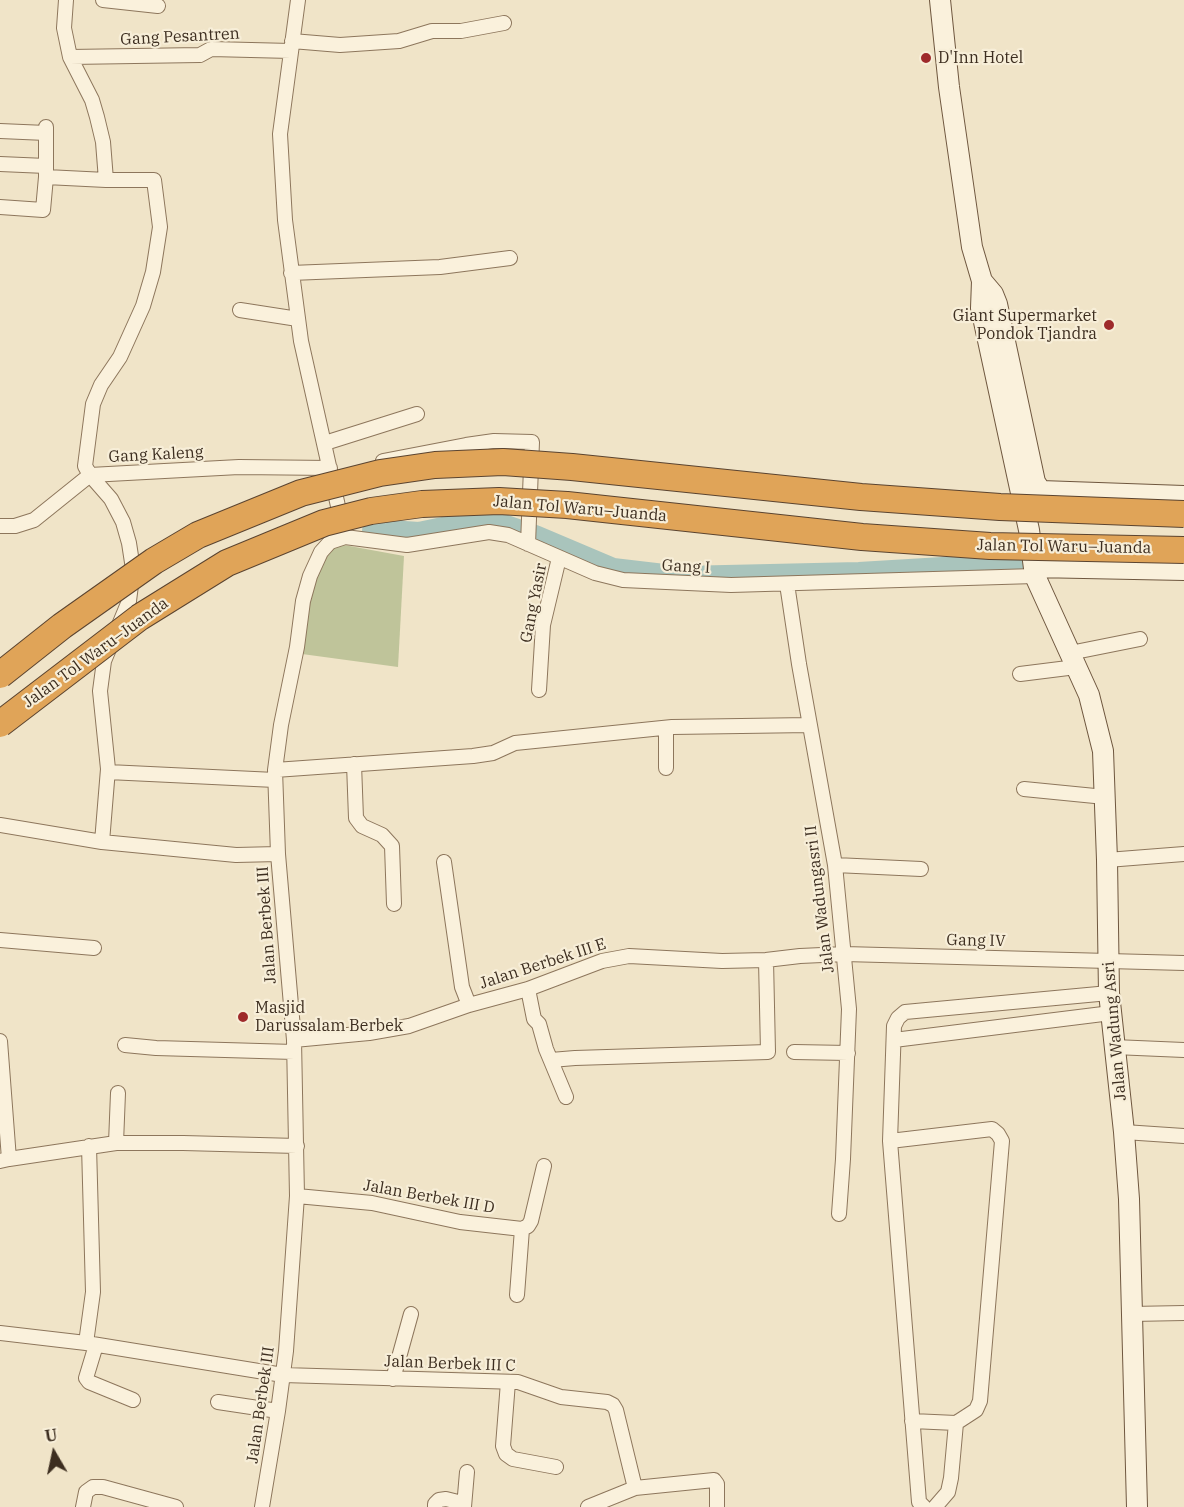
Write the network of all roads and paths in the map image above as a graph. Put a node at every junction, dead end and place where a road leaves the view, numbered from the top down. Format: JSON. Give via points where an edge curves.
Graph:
{"nodes":[{"id":1,"x":66,"y":0,"type":"edge"},
{"id":2,"x":103,"y":0,"type":"edge"},
{"id":3,"x":298,"y":0,"type":"edge"},
{"id":4,"x":940,"y":0,"type":"edge"},
{"id":5,"x":158,"y":6,"type":"dead end"},
{"id":6,"x":504,"y":23,"type":"dead end"},
{"id":7,"x":292,"y":46,"type":"junction"},
{"id":8,"x":70,"y":57,"type":"junction"},
{"id":9,"x":0,"y":131,"type":"edge"},
{"id":10,"x":0,"y":164,"type":"edge"},
{"id":11,"x":46,"y":172,"type":"junction"},
{"id":12,"x":106,"y":180,"type":"junction"},
{"id":13,"x":0,"y":207,"type":"edge"},
{"id":14,"x":510,"y":258,"type":"dead end"},
{"id":15,"x":291,"y":273,"type":"junction"},
{"id":16,"x":982,"y":281,"type":"junction"},
{"id":17,"x":240,"y":310,"type":"dead end"},
{"id":18,"x":298,"y":320,"type":"junction"},
{"id":19,"x":417,"y":414,"type":"dead end"},
{"id":20,"x":325,"y":443,"type":"junction"},
{"id":21,"x":331,"y":470,"type":"junction"},
{"id":22,"x":90,"y":475,"type":"junction"},
{"id":23,"x":1041,"y":491,"type":"junction"},
{"id":24,"x":1182,"y":502,"type":"edge"},
{"id":25,"x":0,"y":526,"type":"edge"},
{"id":26,"x":1184,"y":526,"type":"edge"},
{"id":27,"x":1029,"y":530,"type":"junction"},
{"id":28,"x":1184,"y":536,"type":"edge"},
{"id":29,"x":345,"y":537,"type":"junction"},
{"id":30,"x":529,"y":541,"type":"junction"},
{"id":31,"x":559,"y":558,"type":"junction"},
{"id":32,"x":1181,"y":563,"type":"edge"},
{"id":33,"x":1035,"y":572,"type":"junction"},
{"id":34,"x":787,"y":584,"type":"junction"},
{"id":35,"x":1140,"y":639,"type":"dead end"},
{"id":36,"x":1073,"y":660,"type":"junction"},
{"id":37,"x":1020,"y":674,"type":"dead end"},
{"id":38,"x":0,"y":675,"type":"edge"},
{"id":39,"x":539,"y":690,"type":"dead end"},
{"id":40,"x":0,"y":724,"type":"edge"},
{"id":41,"x":810,"y":724,"type":"junction"},
{"id":42,"x":666,"y":728,"type":"junction"},
{"id":43,"x":354,"y":764,"type":"junction"},
{"id":44,"x":666,"y":768,"type":"dead end"},
{"id":45,"x":108,"y":772,"type":"junction"},
{"id":46,"x":275,"y":775,"type":"junction"},
{"id":47,"x":1024,"y":789,"type":"dead end"},
{"id":48,"x":1105,"y":797,"type":"junction"},
{"id":49,"x":0,"y":825,"type":"edge"},
{"id":50,"x":102,"y":842,"type":"junction"},
{"id":51,"x":278,"y":854,"type":"junction"},
{"id":52,"x":1184,"y":854,"type":"edge"},
{"id":53,"x":1107,"y":860,"type":"junction"},
{"id":54,"x":444,"y":862,"type":"dead end"},
{"id":55,"x":835,"y":866,"type":"junction"},
{"id":56,"x":921,"y":869,"type":"dead end"},
{"id":57,"x":394,"y":904,"type":"dead end"},
{"id":58,"x":0,"y":940,"type":"edge"},
{"id":59,"x":94,"y":948,"type":"dead end"},
{"id":60,"x":843,"y":954,"type":"junction"},
{"id":61,"x":766,"y":960,"type":"junction"},
{"id":62,"x":1108,"y":960,"type":"junction"},
{"id":63,"x":1184,"y":963,"type":"edge"},
{"id":64,"x":528,"y":989,"type":"junction"},
{"id":65,"x":1109,"y":993,"type":"junction"},
{"id":66,"x":469,"y":1005,"type":"junction"},
{"id":67,"x":1111,"y":1013,"type":"junction"},
{"id":68,"x":894,"y":1040,"type":"junction"},
{"id":69,"x":0,"y":1041,"type":"edge"},
{"id":70,"x":125,"y":1045,"type":"dead end"},
{"id":71,"x":294,"y":1046,"type":"junction"},
{"id":72,"x":1114,"y":1047,"type":"junction"},
{"id":73,"x":1184,"y":1050,"type":"edge"},
{"id":74,"x":794,"y":1052,"type":"dead end"},
{"id":75,"x":848,"y":1053,"type":"junction"},
{"id":76,"x":551,"y":1060,"type":"junction"},
{"id":77,"x":118,"y":1093,"type":"dead end"},
{"id":78,"x":566,"y":1097,"type":"dead end"},
{"id":79,"x":1124,"y":1132,"type":"junction"},
{"id":80,"x":1184,"y":1136,"type":"edge"},
{"id":81,"x":890,"y":1141,"type":"junction"},
{"id":82,"x":116,"y":1143,"type":"junction"},
{"id":83,"x":89,"y":1146,"type":"junction"},
{"id":84,"x":297,"y":1146,"type":"junction"},
{"id":85,"x":4,"y":1160,"type":"edge"},
{"id":86,"x":544,"y":1166,"type":"dead end"},
{"id":87,"x":297,"y":1196,"type":"junction"},
{"id":88,"x":839,"y":1214,"type":"dead end"},
{"id":89,"x":522,"y":1229,"type":"junction"},
{"id":90,"x":517,"y":1295,"type":"dead end"},
{"id":91,"x":1184,"y":1313,"type":"edge"},
{"id":92,"x":411,"y":1314,"type":"dead end"},
{"id":93,"x":1131,"y":1314,"type":"junction"},
{"id":94,"x":0,"y":1333,"type":"edge"},
{"id":95,"x":91,"y":1344,"type":"junction"},
{"id":96,"x":283,"y":1375,"type":"junction"},
{"id":97,"x":393,"y":1379,"type":"junction"},
{"id":98,"x":508,"y":1382,"type":"junction"},
{"id":99,"x":133,"y":1400,"type":"dead end"},
{"id":100,"x":218,"y":1402,"type":"dead end"},
{"id":101,"x":278,"y":1412,"type":"junction"},
{"id":102,"x":912,"y":1421,"type":"junction"},
{"id":103,"x":956,"y":1423,"type":"junction"},
{"id":104,"x":556,"y":1467,"type":"dead end"},
{"id":105,"x":467,"y":1472,"type":"dead end"},
{"id":106,"x":635,"y":1488,"type":"junction"},
{"id":107,"x":83,"y":1507,"type":"edge"},
{"id":108,"x":176,"y":1507,"type":"edge"},
{"id":109,"x":262,"y":1507,"type":"edge"},
{"id":110,"x":435,"y":1507,"type":"edge"},
{"id":111,"x":464,"y":1507,"type":"edge"},
{"id":112,"x":588,"y":1507,"type":"edge"},
{"id":113,"x":717,"y":1507,"type":"edge"},
{"id":114,"x":924,"y":1507,"type":"edge"},
{"id":115,"x":935,"y":1507,"type":"edge"},
{"id":116,"x":1137,"y":1507,"type":"edge"}],
"edges":[{"from":1,"to":8,"type":"street","via":[[64,28]]},
{"from":2,"to":5,"type":"street"},
{"from":3,"to":7,"type":"street"},
{"from":4,"to":16,"type":"main road","via":[[972,247]]},
{"from":6,"to":7,"type":"street","name":"Gang Pesantren","via":[[461,31],[432,31],[399,40]]},
{"from":7,"to":8,"type":"street","name":"Gang Pesantren","via":[[211,49],[200,55]]},
{"from":7,"to":15,"type":"street","via":[[280,134]]},
{"from":8,"to":12,"type":"street","via":[[98,117]]},
{"from":9,"to":11,"type":"street","via":[[46,130]]},
{"from":10,"to":11,"type":"street"},
{"from":11,"to":12,"type":"street"},
{"from":11,"to":13,"type":"street","via":[[43,210]]},
{"from":12,"to":22,"type":"street","via":[[154,180],[160,227],[143,306],[93,404],[85,466]]},
{"from":14,"to":15,"type":"street","via":[[440,267]]},
{"from":15,"to":18,"type":"street"},
{"from":16,"to":23,"type":"main road","via":[[998,304],[1035,482]]},
{"from":16,"to":27,"type":"main road","name":"Jalan Wadung Asri","via":[[981,308]]},
{"from":17,"to":18,"type":"street"},
{"from":18,"to":20,"type":"street"},
{"from":19,"to":20,"type":"street"},
{"from":20,"to":21,"type":"street"},
{"from":21,"to":22,"type":"street","name":"Gang Kaleng","via":[[238,467]]},
{"from":21,"to":29,"type":"street"},
{"from":21,"to":30,"type":"street","name":"Gang Kaleng","via":[[494,441],[532,442]]},
{"from":22,"to":25,"type":"street","name":"Gang Kaleng","via":[[34,520]]},
{"from":22,"to":45,"type":"street","via":[[111,499],[123,522],[133,568],[129,601],[104,661],[100,692]]},
{"from":23,"to":24,"type":"main road"},
{"from":23,"to":27,"type":"main road"},
{"from":24,"to":26,"type":"main road"},
{"from":24,"to":38,"type":"highway","bridge":true,"via":[[1000,507],[514,463],[468,463],[380,472],[300,493],[198,535],[62,626]]},
{"from":27,"to":33,"type":"main road","name":"Jalan Wadung Asri"},
{"from":28,"to":32,"type":"main road"},
{"from":29,"to":30,"type":"street","name":"Gang I","via":[[406,545],[489,532]]},
{"from":29,"to":46,"type":"street","name":"Jalan Berbek III","via":[[325,547],[310,576]]},
{"from":30,"to":31,"type":"street","name":"Gang I"},
{"from":31,"to":34,"type":"street","name":"Gang I","via":[[623,580]]},
{"from":31,"to":39,"type":"street","name":"Gang Yasir","via":[[543,625]]},
{"from":32,"to":33,"type":"main road"},
{"from":32,"to":40,"type":"highway","name":"Jalan Tol Waru–Juanda","bridge":true,"via":[[874,538],[567,505],[499,501],[422,504],[324,523],[227,563],[140,617]]},
{"from":33,"to":34,"type":"street","name":"Gang I"},
{"from":33,"to":36,"type":"main road","name":"Jalan Wadung Asri"},
{"from":34,"to":41,"type":"street","name":"Jalan Wadungasri II"},
{"from":35,"to":36,"type":"street"},
{"from":36,"to":37,"type":"street"},
{"from":36,"to":48,"type":"main road","name":"Jalan Wadung Asri","via":[[1098,725]]},
{"from":41,"to":42,"type":"street"},
{"from":41,"to":55,"type":"street","name":"Jalan Wadungasri II"},
{"from":42,"to":43,"type":"street","via":[[515,743],[493,753],[473,756]]},
{"from":42,"to":44,"type":"street"},
{"from":43,"to":46,"type":"street"},
{"from":43,"to":57,"type":"street","via":[[356,818],[392,846]]},
{"from":45,"to":46,"type":"street"},
{"from":45,"to":50,"type":"street"},
{"from":46,"to":51,"type":"street","name":"Jalan Berbek III"},
{"from":47,"to":48,"type":"street"},
{"from":48,"to":53,"type":"main road","name":"Jalan Wadung Asri"},
{"from":49,"to":50,"type":"street"},
{"from":50,"to":51,"type":"street","via":[[236,855]]},
{"from":51,"to":71,"type":"street","name":"Jalan Berbek III"},
{"from":52,"to":53,"type":"street"},
{"from":53,"to":62,"type":"main road","name":"Jalan Wadung Asri"},
{"from":54,"to":66,"type":"street","via":[[462,987]]},
{"from":55,"to":56,"type":"street"},
{"from":55,"to":60,"type":"street","name":"Jalan Wadungasri II"},
{"from":58,"to":59,"type":"street"},
{"from":60,"to":61,"type":"street","name":"Jalan Berbek III E"},
{"from":60,"to":62,"type":"street","name":"Gang IV"},
{"from":60,"to":75,"type":"street","name":"Jalan Wadungasri II","via":[[849,1009]]},
{"from":61,"to":64,"type":"street","name":"Jalan Berbek III E","via":[[722,962],[629,956],[602,961]]},
{"from":61,"to":76,"type":"street","via":[[768,1053]]},
{"from":62,"to":63,"type":"street","name":"Gang IV"},
{"from":62,"to":65,"type":"main road","name":"Jalan Wadung Asri"},
{"from":64,"to":66,"type":"street","name":"Jalan Berbek III E"},
{"from":64,"to":76,"type":"street","via":[[533,1016]]},
{"from":65,"to":67,"type":"main road","name":"Jalan Wadung Asri"},
{"from":65,"to":68,"type":"street","via":[[905,1012],[894,1026]]},
{"from":66,"to":71,"type":"street","name":"Jalan Berbek III E","via":[[409,1026]]},
{"from":67,"to":68,"type":"street"},
{"from":67,"to":72,"type":"main road","name":"Jalan Wadung Asri"},
{"from":68,"to":81,"type":"street"},
{"from":69,"to":85,"type":"street"},
{"from":70,"to":71,"type":"street","name":"Jalan Berbek III E"},
{"from":71,"to":84,"type":"street","name":"Jalan Berbek III"},
{"from":72,"to":73,"type":"street"},
{"from":72,"to":79,"type":"main road","name":"Jalan Wadung Asri"},
{"from":74,"to":75,"type":"street"},
{"from":75,"to":88,"type":"street","name":"Jalan Wadungasri II"},
{"from":76,"to":78,"type":"street"},
{"from":77,"to":82,"type":"street"},
{"from":79,"to":80,"type":"street"},
{"from":79,"to":93,"type":"main road","name":"Jalan Wadung Asri"},
{"from":81,"to":102,"type":"street"},
{"from":81,"to":103,"type":"street","via":[[992,1129],[1002,1141],[980,1401],[976,1410]]},
{"from":82,"to":83,"type":"street"},
{"from":82,"to":84,"type":"street"},
{"from":83,"to":85,"type":"street"},
{"from":83,"to":95,"type":"street"},
{"from":84,"to":87,"type":"street","name":"Jalan Berbek III"},
{"from":86,"to":89,"type":"street","via":[[531,1221]]},
{"from":87,"to":89,"type":"street","name":"Jalan Berbek III D","via":[[372,1203],[460,1222]]},
{"from":87,"to":96,"type":"street","name":"Jalan Berbek III"},
{"from":89,"to":90,"type":"street"},
{"from":91,"to":93,"type":"street"},
{"from":92,"to":97,"type":"street"},
{"from":93,"to":116,"type":"main road","name":"Jalan Wadung Asri"},
{"from":94,"to":95,"type":"street","name":"Jalan Berbek III C"},
{"from":95,"to":96,"type":"street","name":"Jalan Berbek III C"},
{"from":95,"to":99,"type":"street","via":[[89,1382]]},
{"from":96,"to":97,"type":"street","name":"Jalan Berbek III C"},
{"from":96,"to":101,"type":"street","name":"Jalan Berbek III"},
{"from":97,"to":98,"type":"street","name":"Jalan Berbek III C"},
{"from":98,"to":104,"type":"street","via":[[503,1446],[506,1454],[513,1459]]},
{"from":98,"to":106,"type":"street","name":"Jalan Berbek III C","via":[[523,1383],[561,1397],[613,1405]]},
{"from":100,"to":101,"type":"street"},
{"from":101,"to":109,"type":"street","name":"Jalan Berbek III"},
{"from":102,"to":103,"type":"street"},
{"from":102,"to":114,"type":"street","via":[[919,1502]]},
{"from":103,"to":115,"type":"street","via":[[948,1492]]},
{"from":105,"to":111,"type":"street"},
{"from":106,"to":112,"type":"street"},
{"from":106,"to":113,"type":"street","via":[[714,1480]]},
{"from":107,"to":108,"type":"street","via":[[86,1492],[93,1487]]},
{"from":110,"to":111,"type":"street","via":[[439,1500],[446,1499]]}]}
